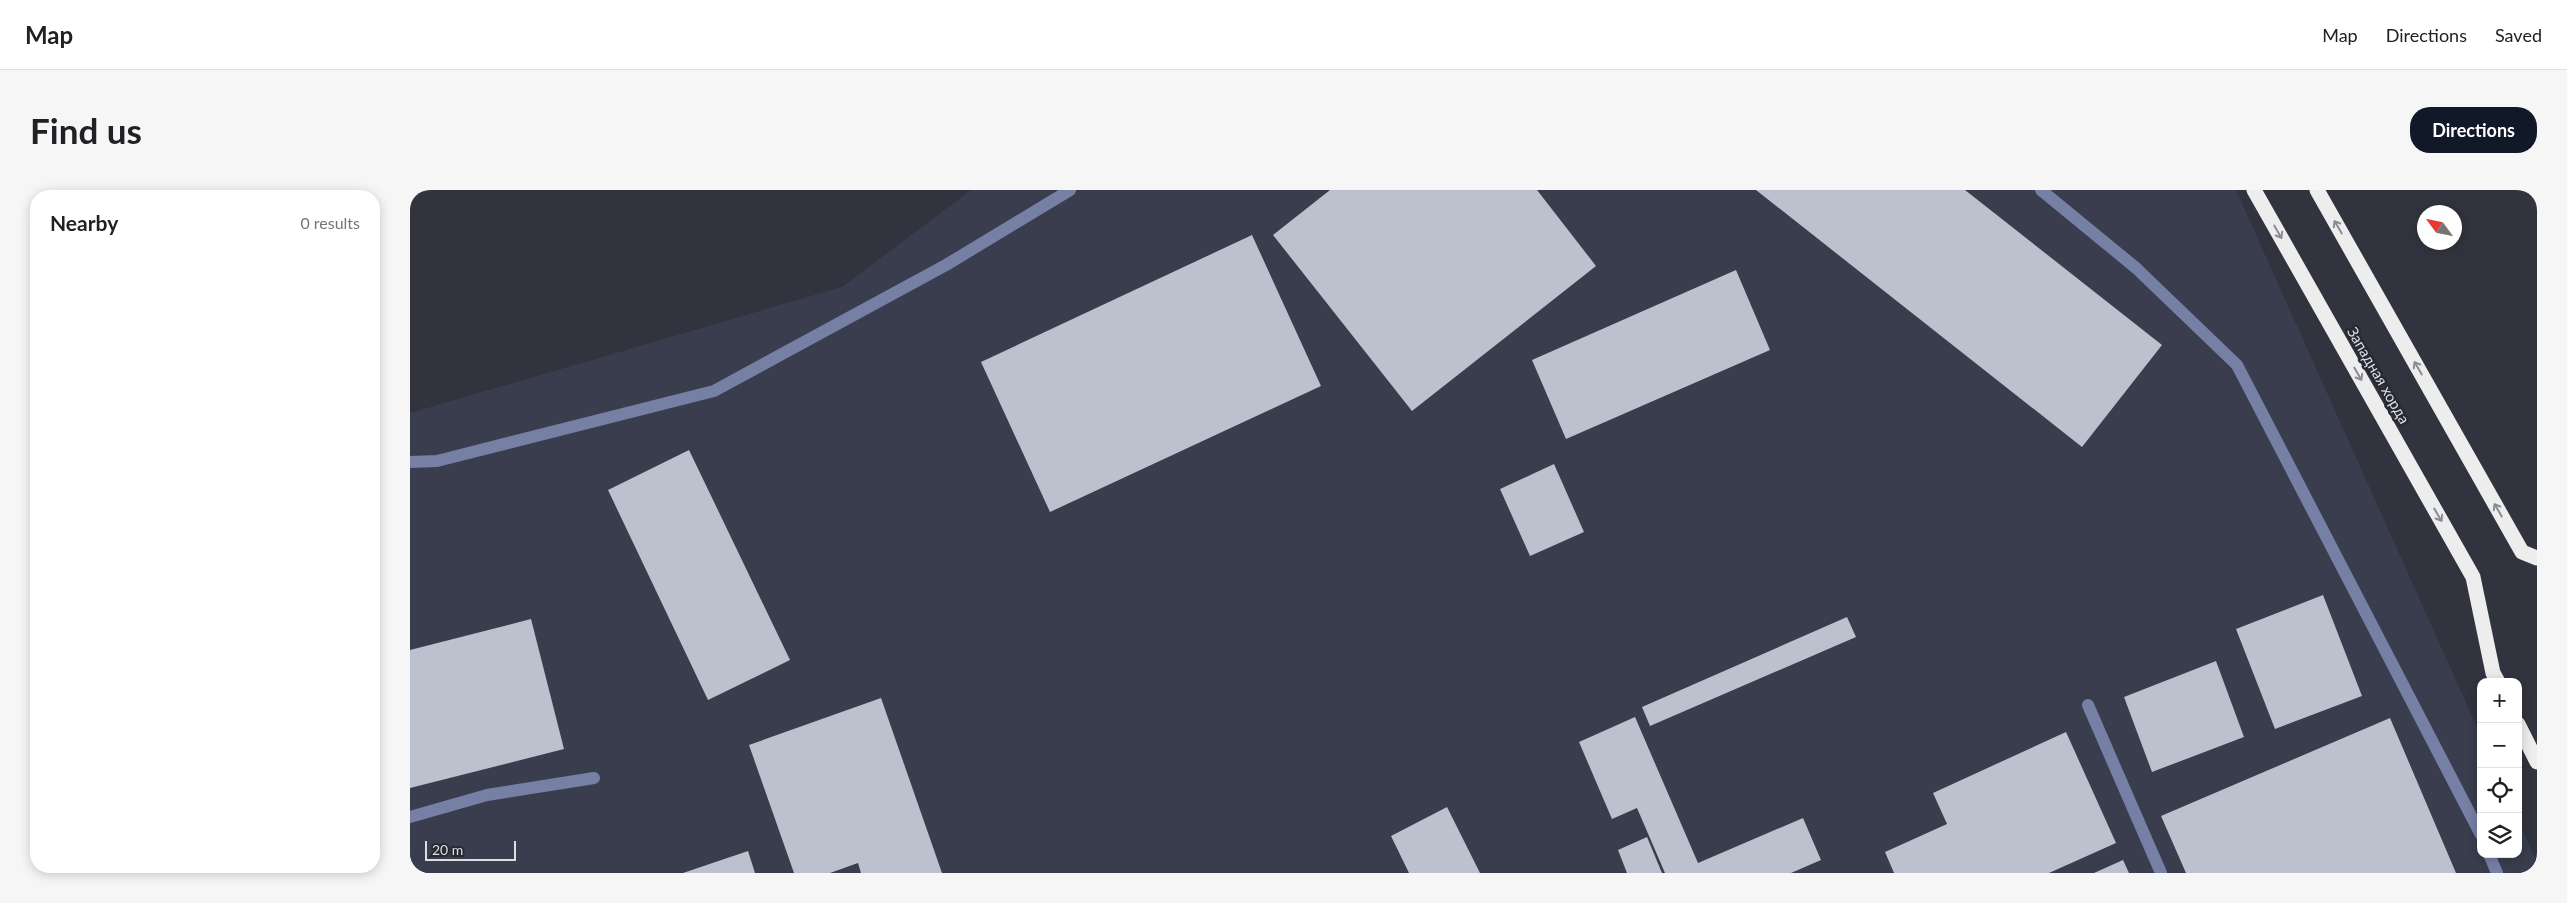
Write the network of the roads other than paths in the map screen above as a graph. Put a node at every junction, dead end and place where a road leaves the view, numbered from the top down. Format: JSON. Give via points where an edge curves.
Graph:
{"nodes":[{"id":1,"x":1070,"y":190,"type":"edge"},
{"id":2,"x":2041,"y":190,"type":"edge"},
{"id":3,"x":2254,"y":190,"type":"edge"},
{"id":4,"x":2317,"y":190,"type":"edge"},
{"id":5,"x":410,"y":462,"type":"edge"},
{"id":6,"x":2537,"y":558,"type":"edge"},
{"id":7,"x":2496,"y":678,"type":"edge"},
{"id":8,"x":2088,"y":705,"type":"dead end"},
{"id":9,"x":2522,"y":732,"type":"edge"},
{"id":10,"x":2537,"y":762,"type":"edge"},
{"id":11,"x":594,"y":778,"type":"dead end"},
{"id":12,"x":410,"y":817,"type":"edge"},
{"id":13,"x":2477,"y":827,"type":"edge"},
{"id":14,"x":2491,"y":858,"type":"edge"},
{"id":15,"x":2161,"y":873,"type":"edge"},
{"id":16,"x":2497,"y":873,"type":"edge"}],
"edges":[{"from":1,"to":5,"type":"lane","via":[[946,265],[714,391],[437,461]]},
{"from":2,"to":13,"type":"lane","via":[[2136,268],[2237,365]]},
{"from":3,"to":7,"type":"highway","name":"Западная хорда","one_way":true,"via":[[2473,577]]},
{"from":6,"to":4,"type":"highway","one_way":true,"via":[[2522,552]]},
{"from":8,"to":15,"type":"lane"},
{"from":9,"to":10,"type":"highway"},
{"from":11,"to":12,"type":"lane","via":[[487,795]]},
{"from":14,"to":16,"type":"lane"}]}
